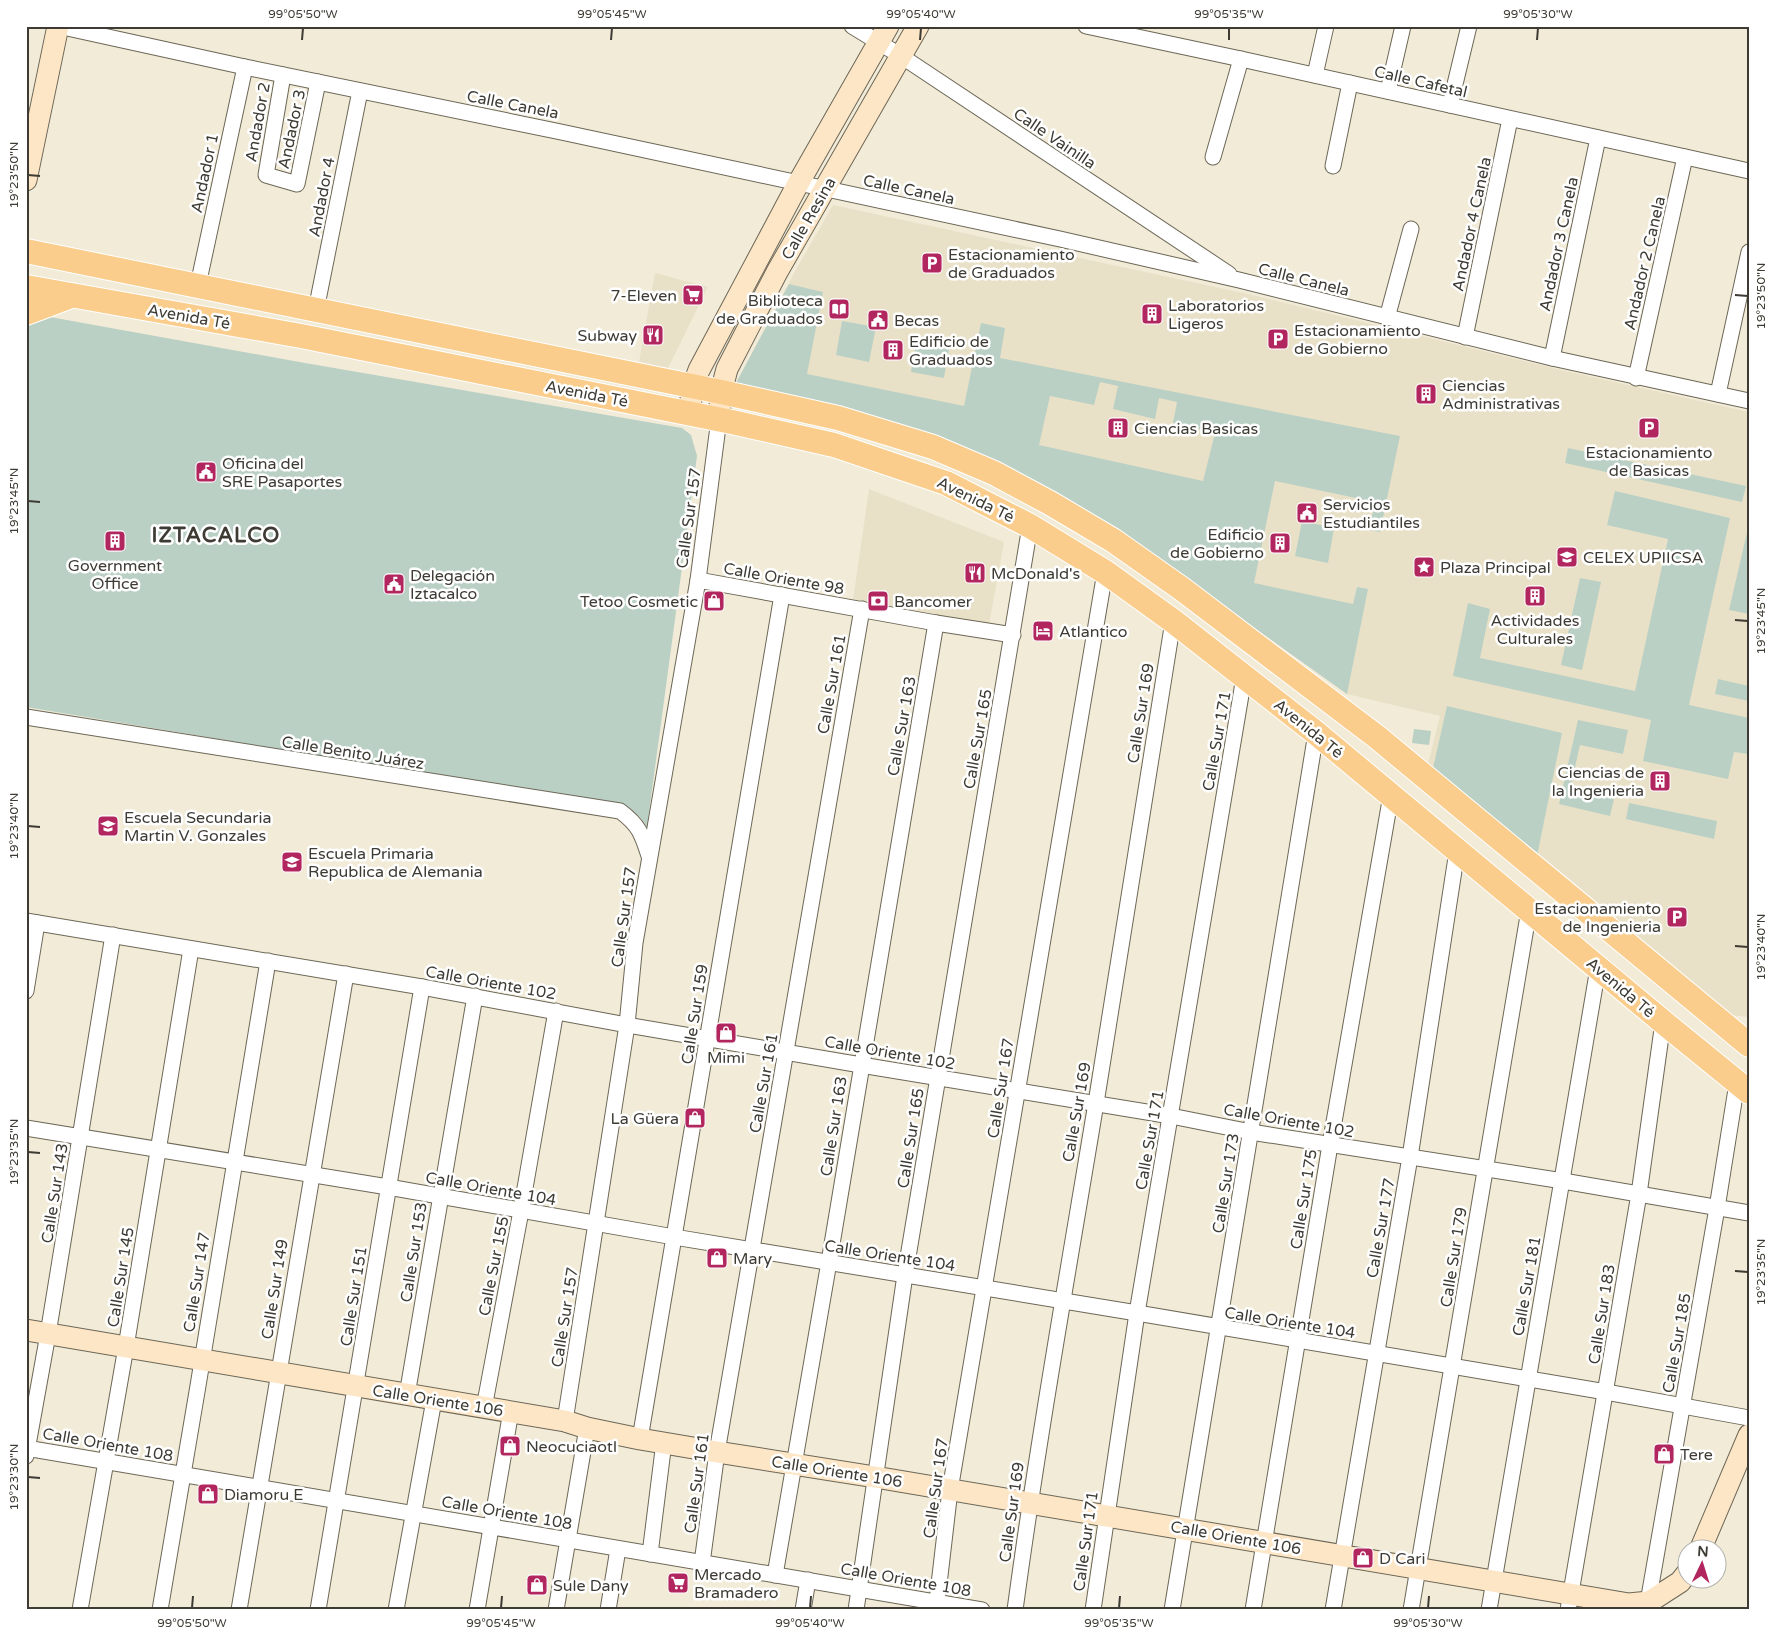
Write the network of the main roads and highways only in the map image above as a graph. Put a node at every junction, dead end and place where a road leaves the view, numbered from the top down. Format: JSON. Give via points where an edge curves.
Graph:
{"nodes":[{"id":1,"x":26,"y":251,"type":"edge"},
{"id":2,"x":26,"y":287,"type":"edge"},
{"id":3,"x":72,"y":296,"type":"junction"},
{"id":4,"x":26,"y":313,"type":"edge"},
{"id":5,"x":1749,"y":1045,"type":"edge"},
{"id":6,"x":1743,"y":1087,"type":"edge"}],
"edges":[{"from":1,"to":5,"type":"main road","name":"Avenida Té","via":[[838,418],[933,448],[994,473],[1114,541],[1182,589],[1377,737]]},
{"from":2,"to":3,"type":"main road","name":"Avenida Té"},
{"from":3,"to":4,"type":"main road"},
{"from":3,"to":6,"type":"main road","name":"Avenida Té","via":[[301,336],[719,419],[834,445],[955,488],[1030,526],[1105,572],[1173,621],[1316,733]]}]}
